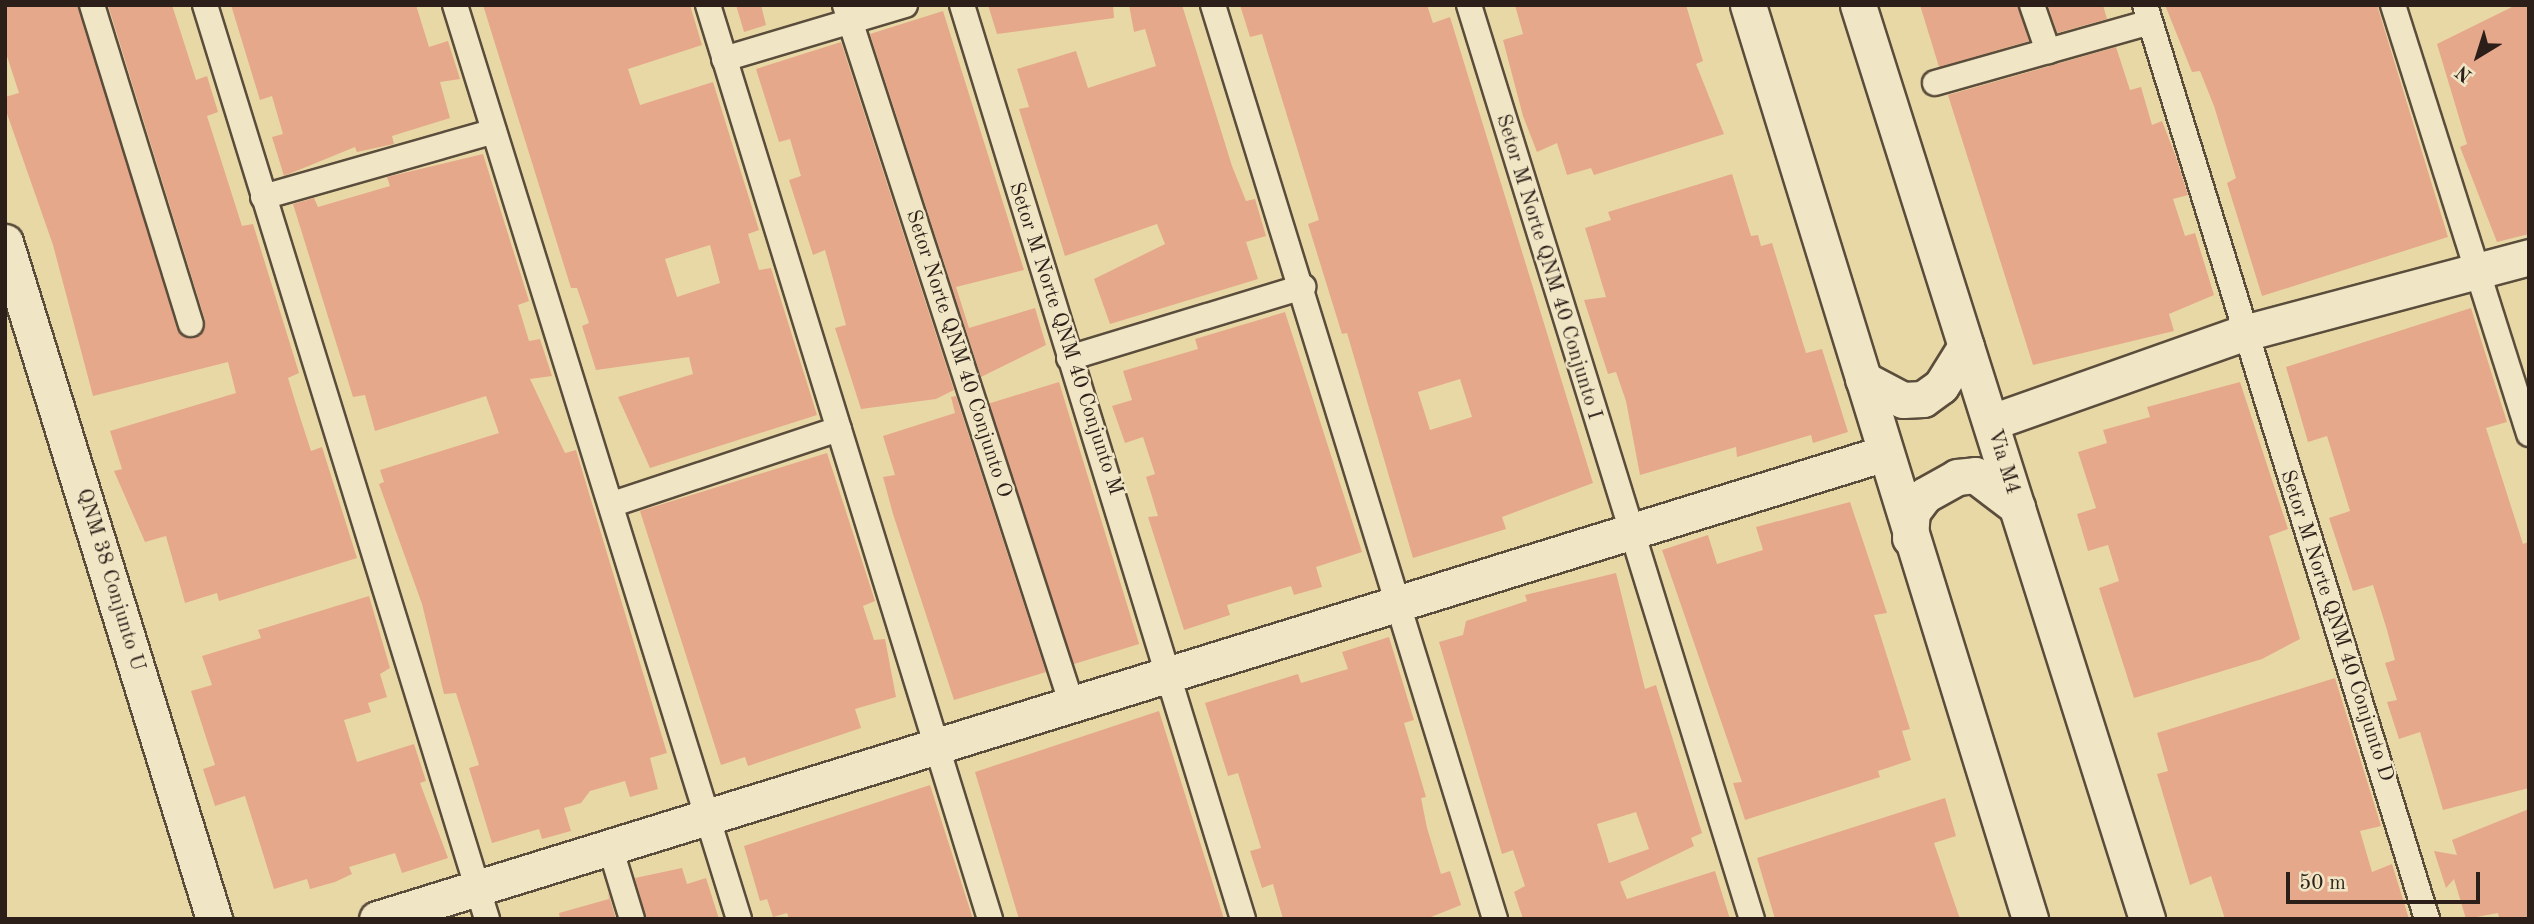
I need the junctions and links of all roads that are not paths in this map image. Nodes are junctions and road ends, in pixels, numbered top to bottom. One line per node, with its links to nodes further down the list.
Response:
1 (92, 5): 24 (street)
2 (205, 5): 19 (street)
3 (455, 5): 18 (street)
4 (708, 5): 16 (street)
5 (905, 5): 13 (street)
6 (962, 5): 27 (street, Setor M Norte QNM 40 Conjunto M)
7 (1213, 5): 23 (street)
8 (1469, 5): 35 (street, Setor M Norte QNM 40 Conjunto I)
9 (1748, 5): 28 (street)
10 (1858, 5): 26 (street, Via M4)
11 (2032, 5): 15 (street)
12 (2393, 5): 22 (street)
13 (847, 14): 16 (street); 39 (street, Setor Norte QNM 40 Conjunto O)
14 (2147, 14): 15 (street); 25 (street, Setor M Norte QNM 40 Conjunto D)
15 (2048, 51): 17 (street)
16 (724, 59): 30 (street)
17 (1935, 83)
18 (494, 131): 19 (street); 33 (street)
19 (263, 197): 43 (street)
20 (5, 242): 45 (street, QNM 38 Conjunto U)
21 (2529, 257): 22 (street)
22 (2476, 266): 25 (street); 31 (street)
23 (1303, 287): 27 (street); 37 (street)
24 (191, 324)
25 (2244, 333): 29 (street); 54 (street, Setor M Norte QNM 40 Conjunto D)
26 (1966, 346): 28 (street); 29 (street, Via M4)
27 (1069, 358): 38 (street, Setor M Norte QNM 40 Conjunto M)
28 (1863, 379): 32 (street)
29 (1992, 422): 34 (street, Via M4)
30 (839, 429): 33 (street); 40 (street)
31 (2529, 434)
32 (1885, 453): 35 (street); 36 (street)
33 (613, 504): 41 (street)
34 (2017, 507): 36 (street); 53 (street, Via M4)
35 (1628, 530): 37 (street); 51 (street, Setor M Norte QNM 40 Conjunto I)
36 (1910, 538): 52 (street)
37 (1398, 603): 38 (street); 44 (street)
38 (1172, 671): 39 (street); 50 (street, Setor M Norte QNM 40 Conjunto M)
39 (1071, 702): 40 (street)
40 (937, 744): 41 (street); 49 (street)
41 (707, 817): 42 (street); 48 (street)
42 (610, 847): 43 (street); 47 (street)
43 (483, 903): 46 (street)
44 (1492, 918)
45 (214, 919)
46 (377, 919)
47 (632, 919)
48 (739, 919)
49 (990, 919)
50 (1243, 919)
51 (1752, 919)
52 (2030, 919)
53 (2147, 919)
54 (2427, 919)

